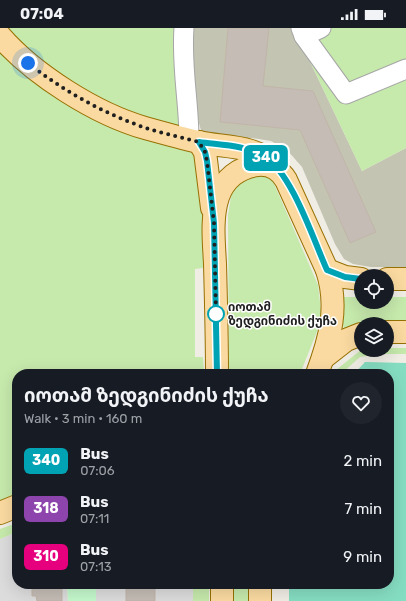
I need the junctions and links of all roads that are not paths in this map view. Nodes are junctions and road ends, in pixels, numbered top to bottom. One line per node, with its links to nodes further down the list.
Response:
1 (184, 28): 6 (street)
2 (321, 28): 3 (street)
3 (302, 32): 5 (street)
4 (0, 36): 6 (main road)
5 (406, 69)
6 (194, 141): 7 (main road); 8 (main road)
7 (281, 172): 8 (main road); 9 (main road)
8 (214, 223): 17 (main road)
9 (327, 270): 10 (main road); 16 (main road)
10 (354, 278)
11 (406, 279): 12 (main road)
12 (394, 280)
13 (394, 332): 14 (main road)
14 (406, 332)
15 (354, 337): 16 (main road)
16 (320, 366)
17 (217, 369)
18 (12, 508): 19 (main road)
19 (0, 513)
20 (222, 589): 22 (main road)
21 (260, 589): 23 (main road)
22 (222, 601)
23 (260, 601)

